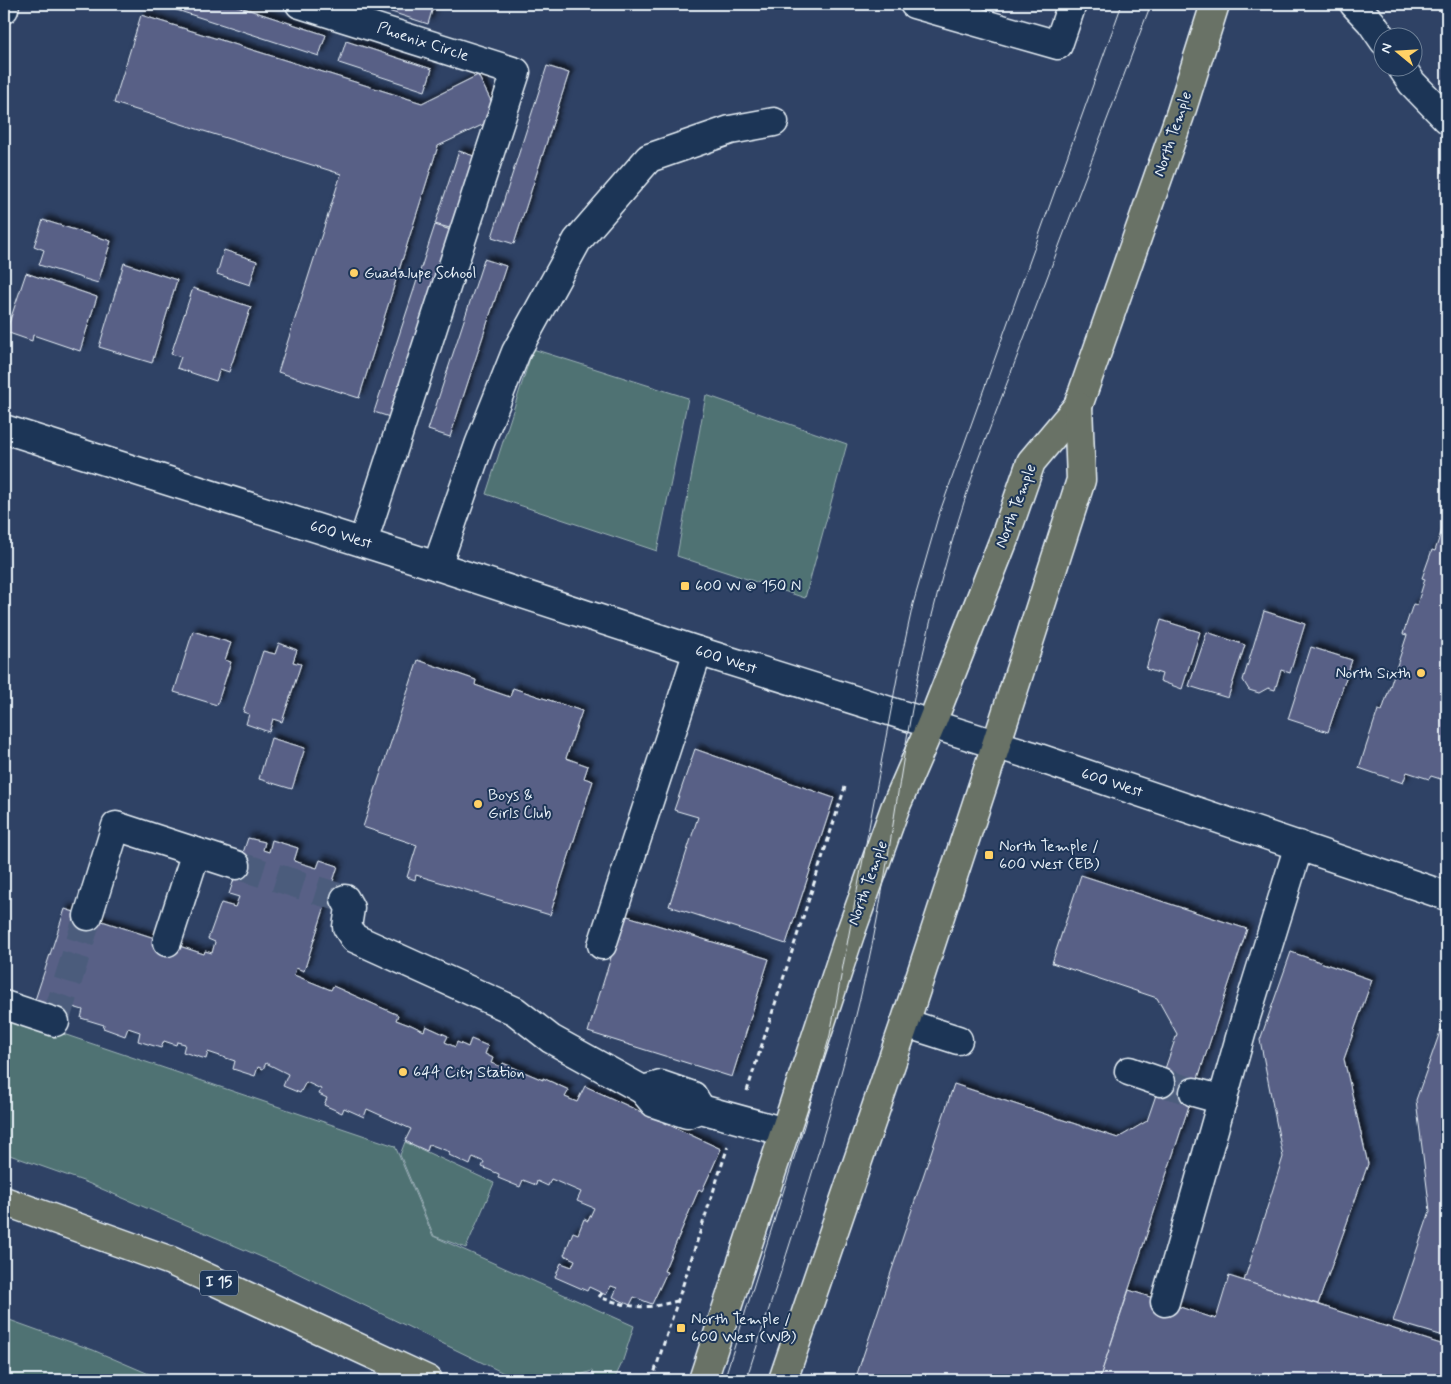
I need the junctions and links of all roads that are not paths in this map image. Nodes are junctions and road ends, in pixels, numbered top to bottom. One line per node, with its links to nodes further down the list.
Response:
1 (6, 4): 7 (street)
2 (300, 4): 14 (street, Phoenix Circle)
3 (914, 4): 4 (street)
4 (1072, 4)
5 (1215, 4): 12 (main road, North Temple)
6 (1354, 4): 8 (street)
7 (4, 9)
8 (1375, 28)
9 (1409, 78): 10 (street)
10 (1447, 119)
11 (774, 122): 15 (street)
12 (1078, 406): 17 (main road, North Temple); 18 (main road, North Temple)
13 (4, 429): 14 (street, 600 West)
14 (363, 542): 15 (street, 600 West)
15 (437, 566): 16 (street, 600 West)
16 (698, 651): 17 (street, 600 West); 26 (street)
17 (931, 725): 18 (street, 600 West); 35 (main road, North Temple)
18 (996, 745): 19 (street, 600 West); 29 (main road, North Temple)
19 (1299, 845): 22 (street, 600 West); 34 (street)
20 (196, 852): 21 (street); 24 (street); 25 (street)
21 (236, 864)
22 (1447, 896)
23 (345, 900): 35 (street)
24 (88, 916)
25 (167, 942)
26 (602, 945)
27 (4, 1005): 28 (street)
28 (54, 1022)
29 (905, 1023): 30 (street); 40 (main road, North Temple)
30 (958, 1040)
31 (1129, 1071): 32 (street)
32 (1161, 1082)
33 (1194, 1092): 34 (street)
34 (1223, 1100): 37 (street)
35 (785, 1132): 39 (main road, North Temple)
36 (4, 1201): 38 (main road, I 15)
37 (1165, 1302)
38 (428, 1380)
39 (704, 1380)
40 (783, 1380)

